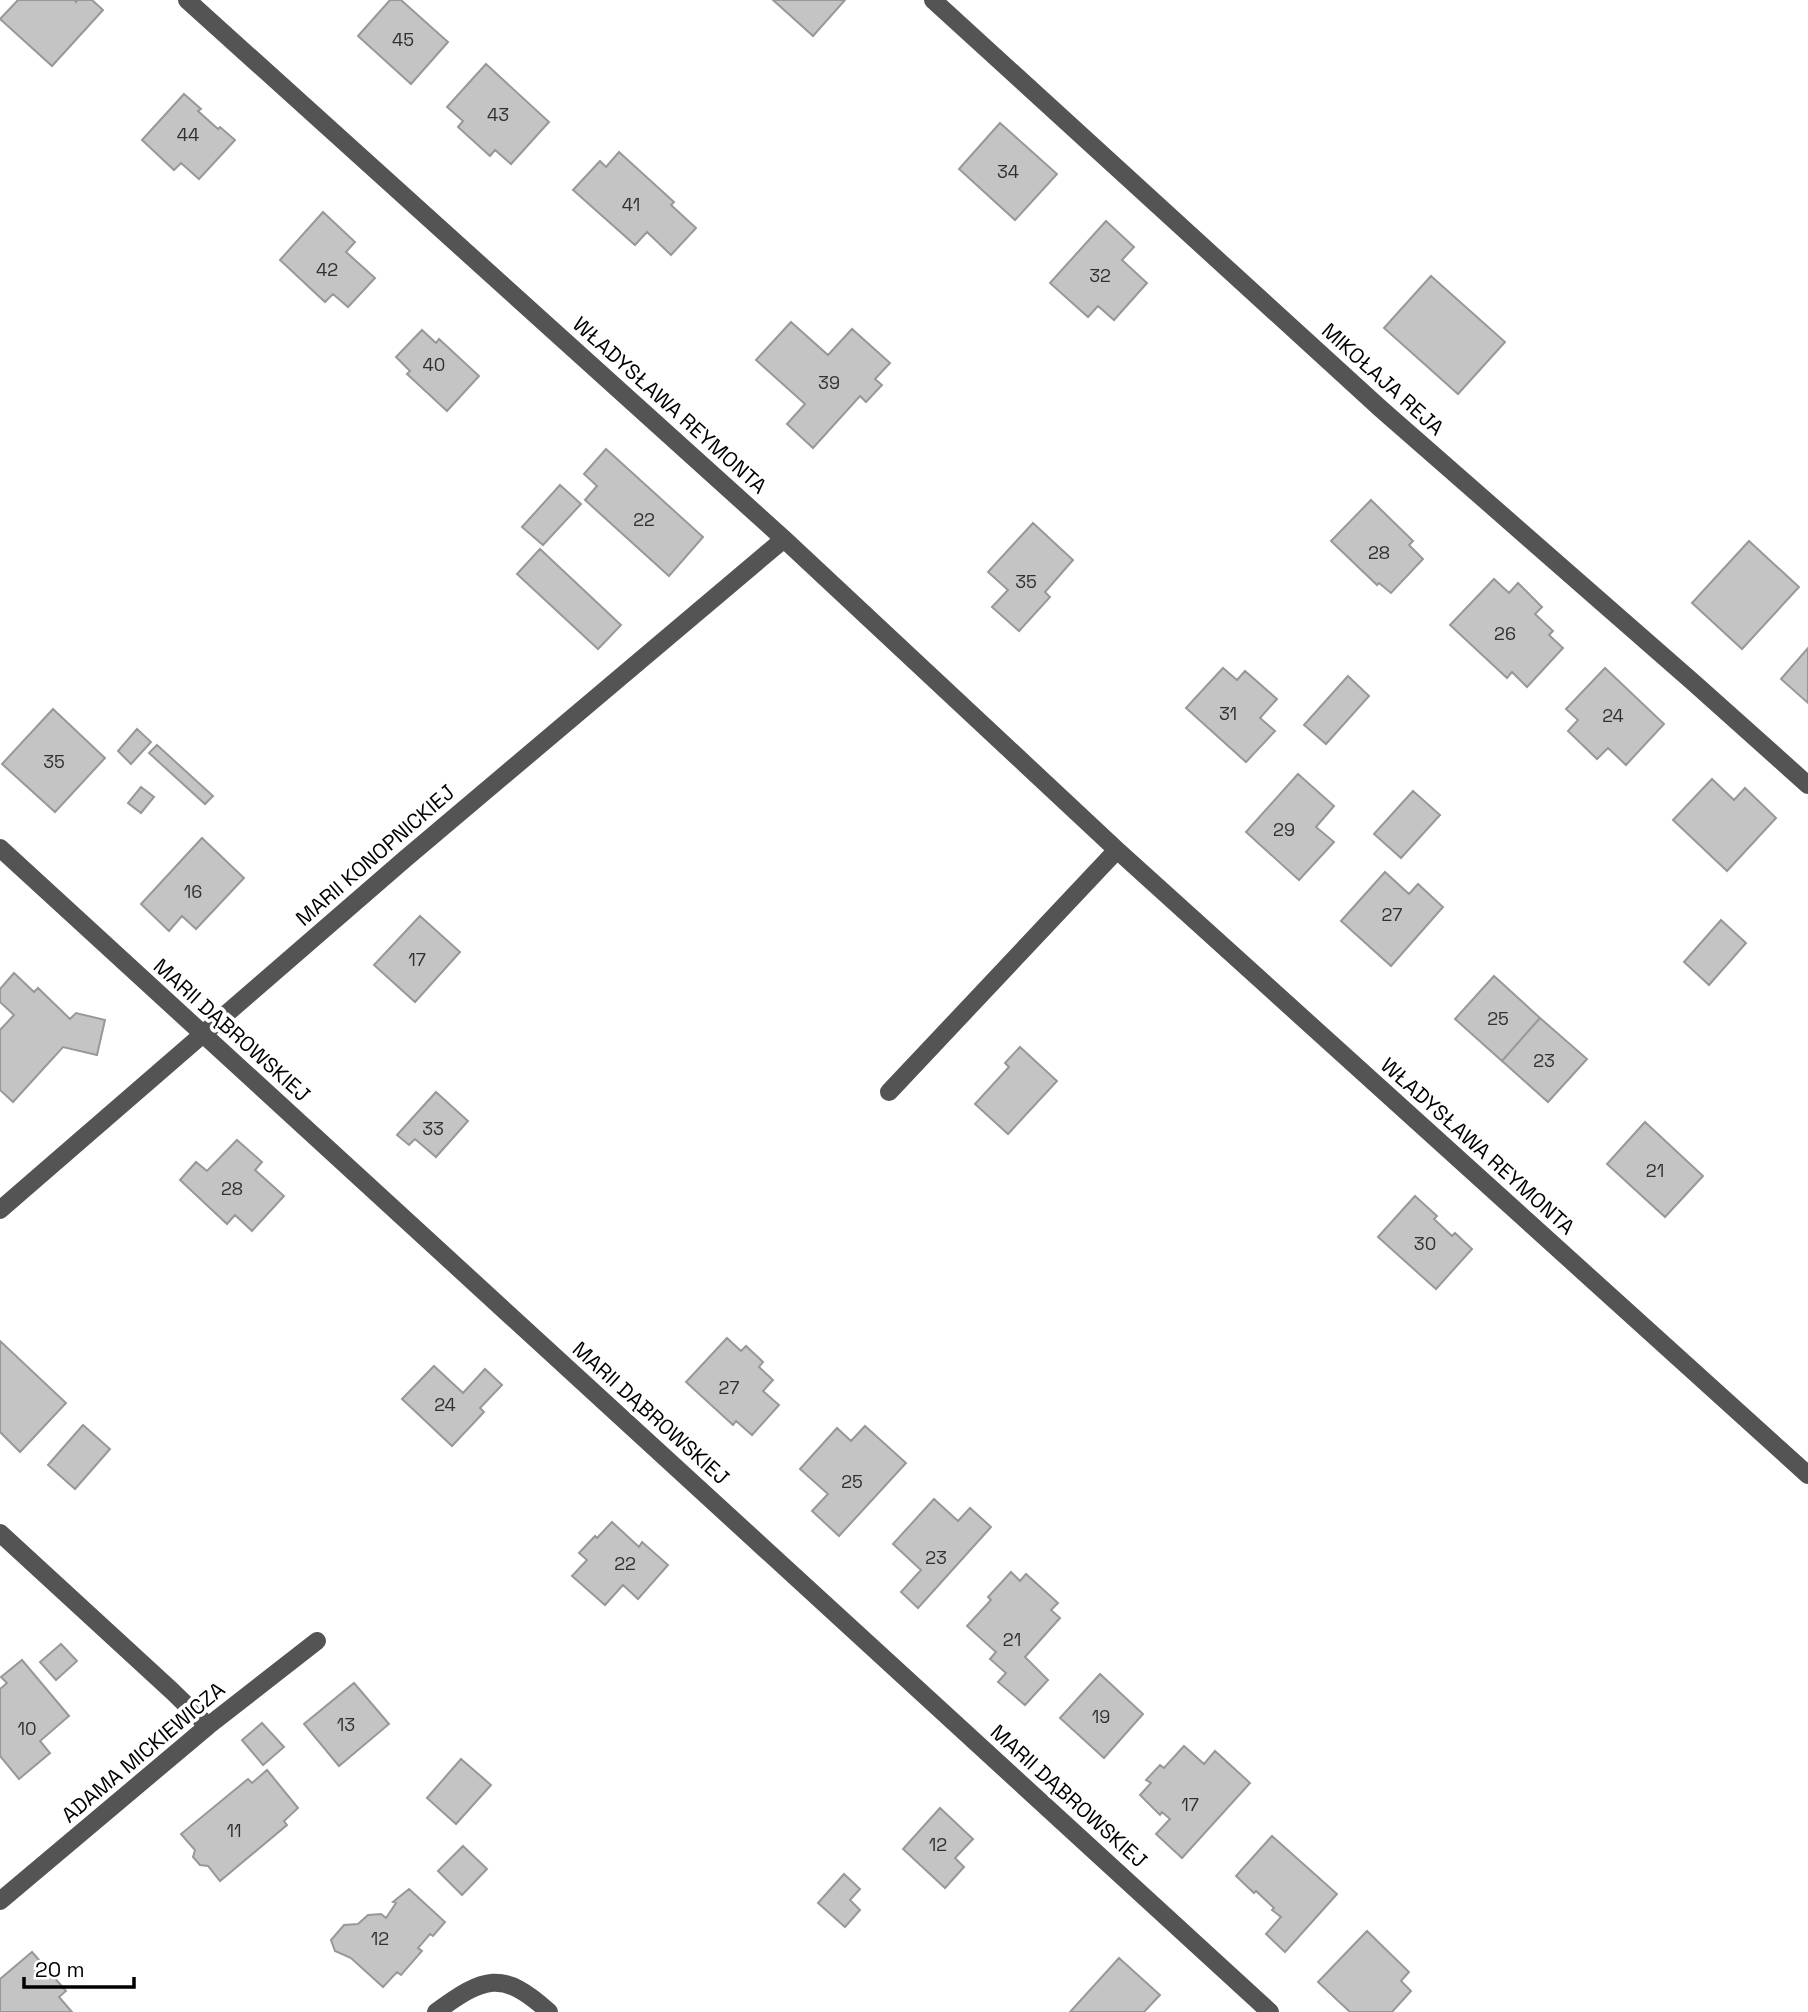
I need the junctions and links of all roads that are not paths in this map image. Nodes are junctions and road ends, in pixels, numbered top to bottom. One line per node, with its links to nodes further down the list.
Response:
1 (187, 0): 3 (street, WŁADYSŁAWA REYMONTA)
2 (933, 0): 4 (street, MIKOŁAJA REJA)
3 (784, 539): 6 (street, WŁADYSŁAWA REYMONTA); 7 (street, MARII KONOPNICKIEJ)
4 (1808, 785)
5 (0, 848): 7 (street, MARII DĄBROWSKIEJ)
6 (1118, 850): 8 (street); 10 (street, WŁADYSŁAWA REYMONTA)
7 (202, 1034): 9 (street, MARII KONOPNICKIEJ); 17 (street, MARII DĄBROWSKIEJ)
8 (889, 1092)
9 (0, 1210)
10 (1808, 1475)
11 (0, 1534): 13 (street)
12 (317, 1641): 13 (street, ADAMA MICKIEWICZA)
13 (208, 1726): 14 (street, ADAMA MICKIEWICZA)
14 (0, 1901)
15 (436, 2012): 16 (street)
16 (549, 2012)
17 (1270, 2012)

